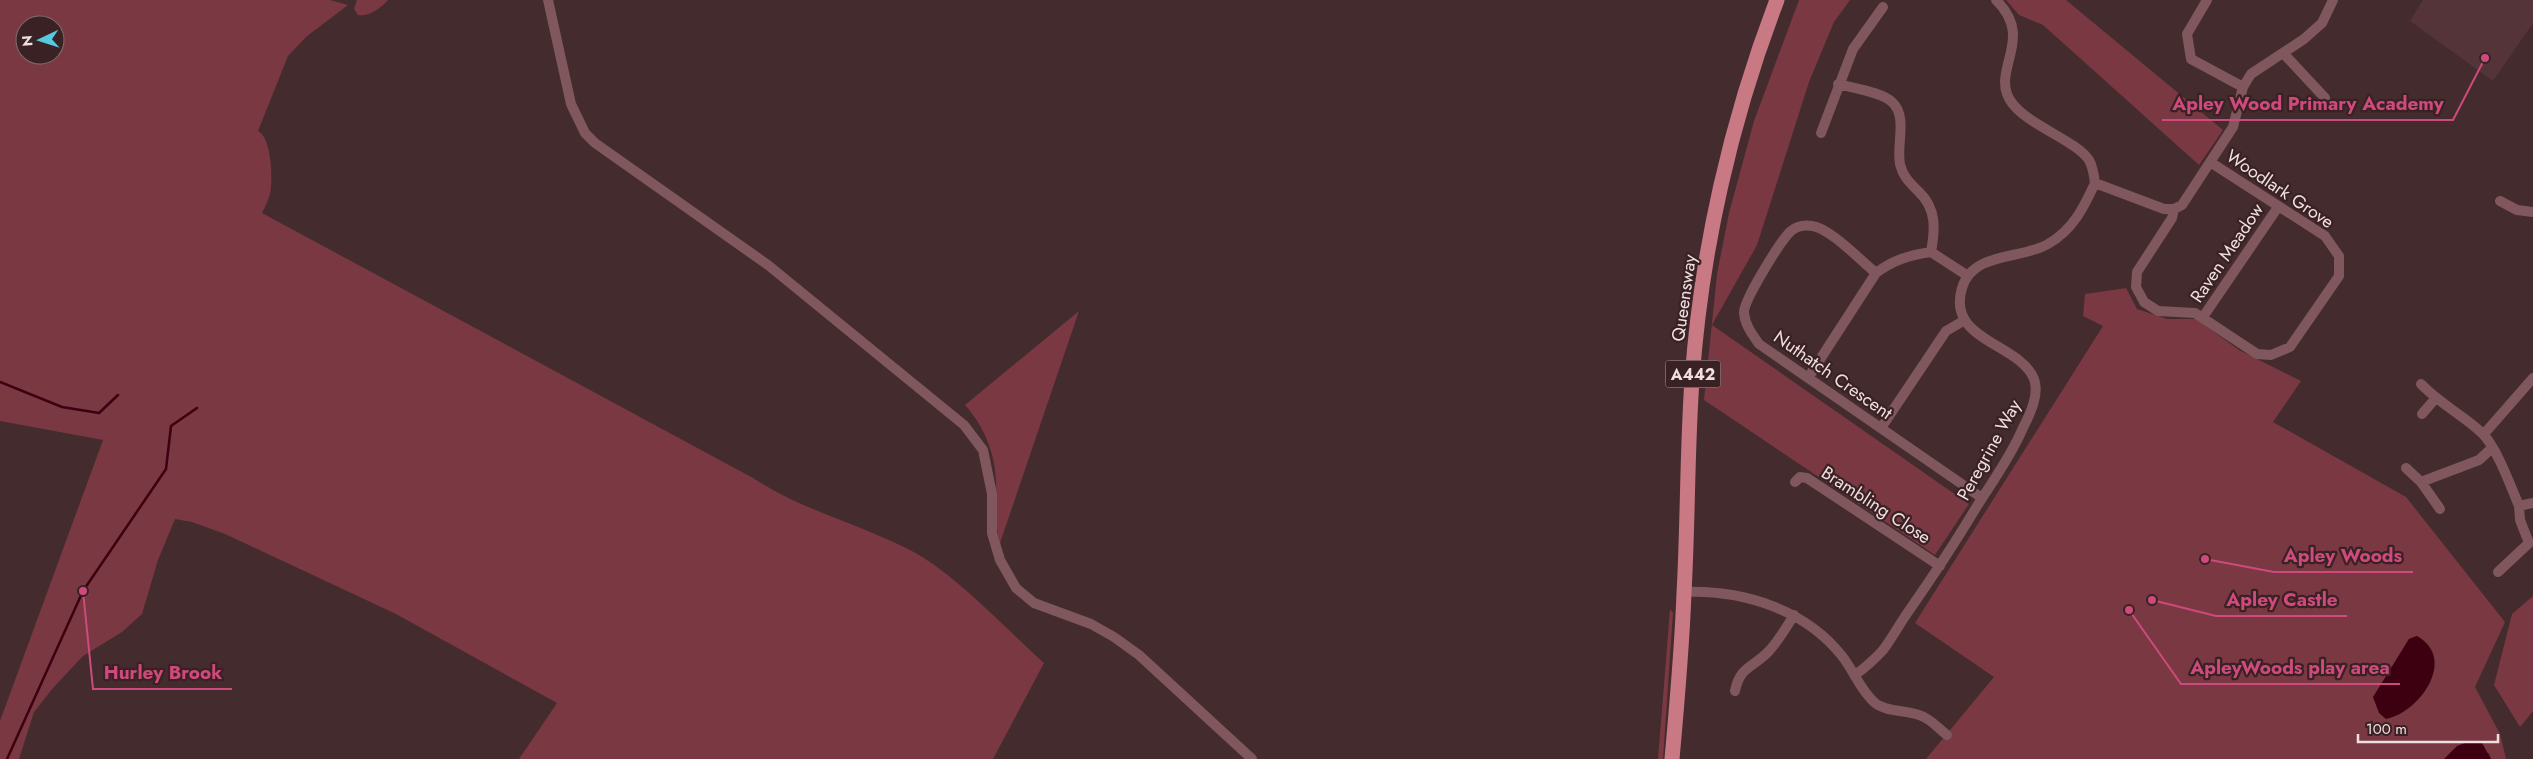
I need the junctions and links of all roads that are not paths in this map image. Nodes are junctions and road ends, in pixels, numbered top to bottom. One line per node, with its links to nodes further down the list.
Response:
1 (548, 0): 45 (street)
2 (1778, 0): 40 (main road, Queensway / A442)
3 (1996, 0): 13 (street)
4 (2333, 0): 7 (street)
5 (2203, 1): 9 (street)
6 (1883, 7): 8 (street)
7 (2284, 54): 9 (street); 10 (street)
8 (1838, 84): 11 (street); 18 (street)
9 (2243, 87): 12 (street, Woodlark Grove)
10 (2325, 98)
11 (1821, 133)
12 (2210, 162): 15 (street, Woodlark Grove); 16 (street, Woodlark Grove)
13 (2095, 182): 16 (street); 20 (street)
14 (2500, 201): 17 (street)
15 (2278, 207): 21 (street, Raven Meadow); 21 (street, Woodlark Grove)
16 (2174, 209): 21 (street, Woodlark Grove)
17 (2533, 212)
18 (1931, 252): 19 (street); 20 (street)
19 (1876, 273): 23 (street); 23 (street, Nuthatch Crescent)
20 (1968, 276): 22 (street)
21 (2203, 317)
22 (1965, 320): 28 (street); 34 (street, Peregrine Way)
23 (1808, 378): 28 (street, Nuthatch Crescent)
24 (2533, 378): 29 (street)
25 (2421, 384): 26 (street)
26 (2435, 398): 27 (street); 29 (street)
27 (2422, 414)
28 (1881, 428): 34 (street, Nuthatch Crescent)
29 (2484, 434): 30 (street)
30 (2492, 448): 33 (street); 36 (street)
31 (2406, 468): 33 (street)
32 (1795, 482): 38 (street, Brambling Close)
33 (2421, 482): 37 (street)
34 (1982, 498): 38 (street, Peregrine Way)
35 (2533, 503): 36 (street)
36 (2519, 506): 39 (street)
37 (2440, 508)
38 (1940, 566): 42 (street, Peregrine Way)
39 (2498, 572)
40 (1684, 592): 41 (street); 46 (main road, Queensway / A442)
41 (1794, 615): 42 (street); 43 (street)
42 (1855, 675): 44 (street)
43 (1735, 691)
44 (1947, 735)
45 (1252, 759)
46 (1672, 759)

